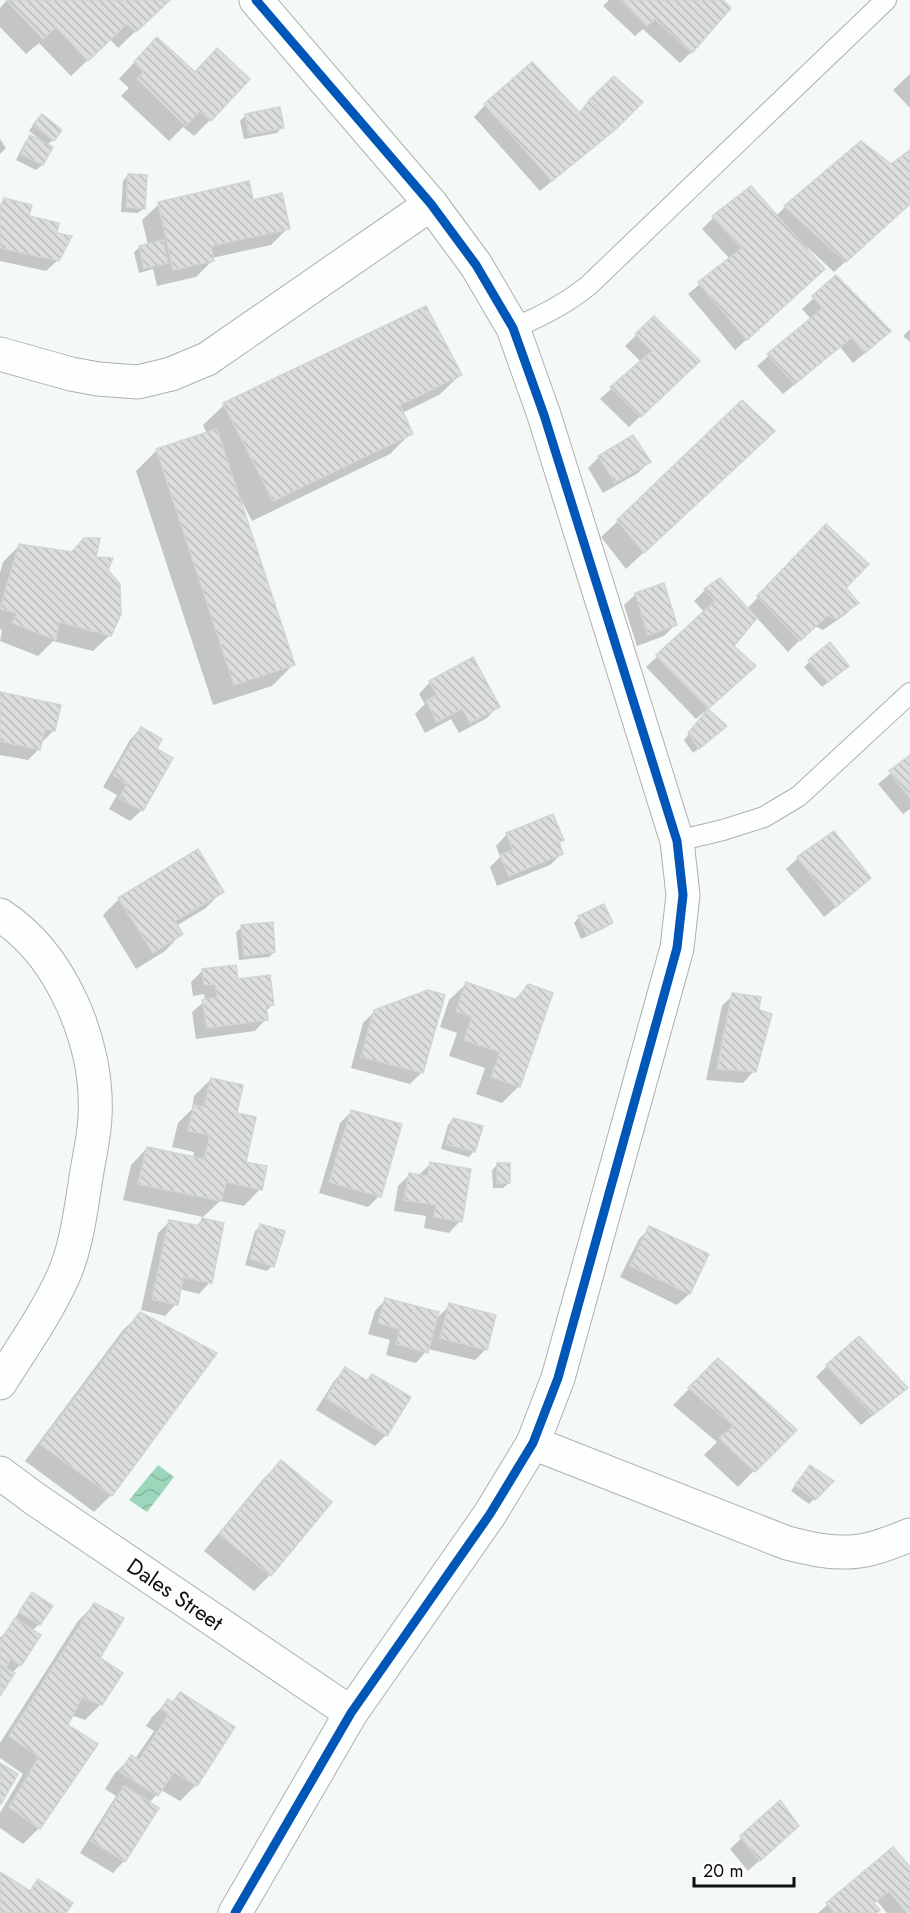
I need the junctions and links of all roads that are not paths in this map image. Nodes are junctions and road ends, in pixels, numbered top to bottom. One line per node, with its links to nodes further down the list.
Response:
1 (256, 0): 3 (street)
2 (886, 0): 4 (lane)
3 (431, 204): 4 (street); 5 (street)
4 (513, 328): 7 (street)
5 (0, 354)
6 (910, 693): 7 (lane)
7 (677, 841): 10 (street)
8 (0, 915): 9 (street)
9 (0, 1383)
10 (533, 1443): 12 (street); 13 (street)
11 (0, 1473): 13 (street, Dales Street)
12 (910, 1535)
13 (351, 1713): 14 (street)
14 (235, 1913)

